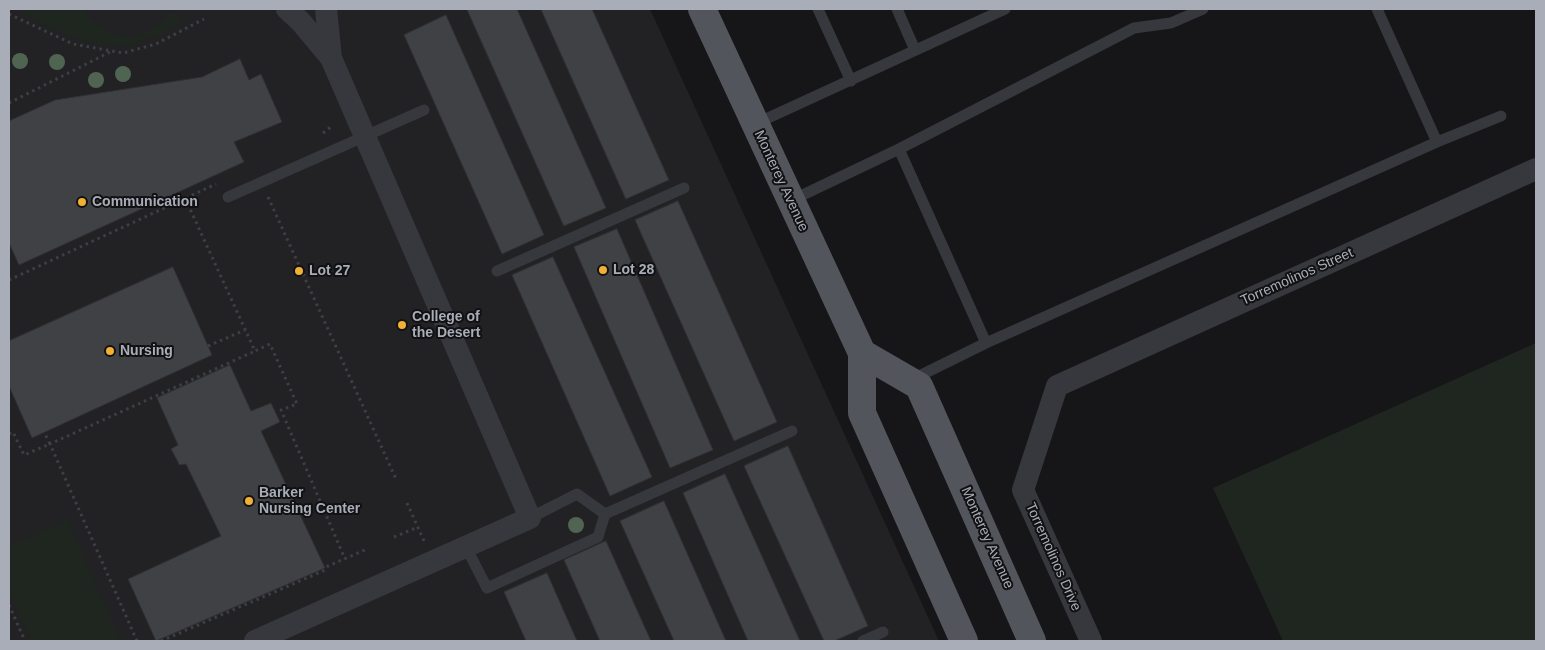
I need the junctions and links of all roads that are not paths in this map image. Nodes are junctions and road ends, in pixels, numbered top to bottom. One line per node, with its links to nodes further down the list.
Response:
1 (287, 9): 10 (street)
2 (326, 9): 10 (street)
3 (702, 9): 14 (main road, Monterey Avenue)
4 (818, 9): 11 (lane)
5 (897, 9): 9 (lane)
6 (1005, 9): 9 (lane)
7 (1203, 9): 17 (lane)
8 (1377, 9): 16 (lane)
9 (915, 50): 11 (lane)
10 (331, 58): 15 (street)
11 (851, 81): 14 (lane)
12 (424, 110): 15 (lane)
13 (1501, 116): 16 (lane)
14 (755, 124): 21 (main road, Monterey Avenue)
15 (364, 137): 20 (lane); 29 (street)
16 (1437, 142): 23 (lane)
17 (900, 149): 21 (lane); 23 (lane)
18 (1536, 169): 26 (street, Torremolinos Street)
19 (684, 188): 22 (lane)
20 (228, 197)
21 (790, 201): 24 (main road, Monterey Avenue)
22 (497, 271)
23 (986, 343): 25 (lane)
24 (862, 353): 25 (main road, Monterey Avenue); 34 (main road, Monterey Avenue)
25 (909, 380): 35 (main road, Monterey Avenue)
26 (1058, 386): 36 (street, Torremolinos Drive)
27 (792, 431): 28 (lane)
28 (606, 514): 29 (lane); 30 (lane)
29 (530, 518): 30 (street)
30 (466, 547): 32 (street)
31 (883, 632): 33 (lane)
32 (255, 641)
33 (863, 641)
34 (964, 641)
35 (1032, 641)
36 (1091, 641)

